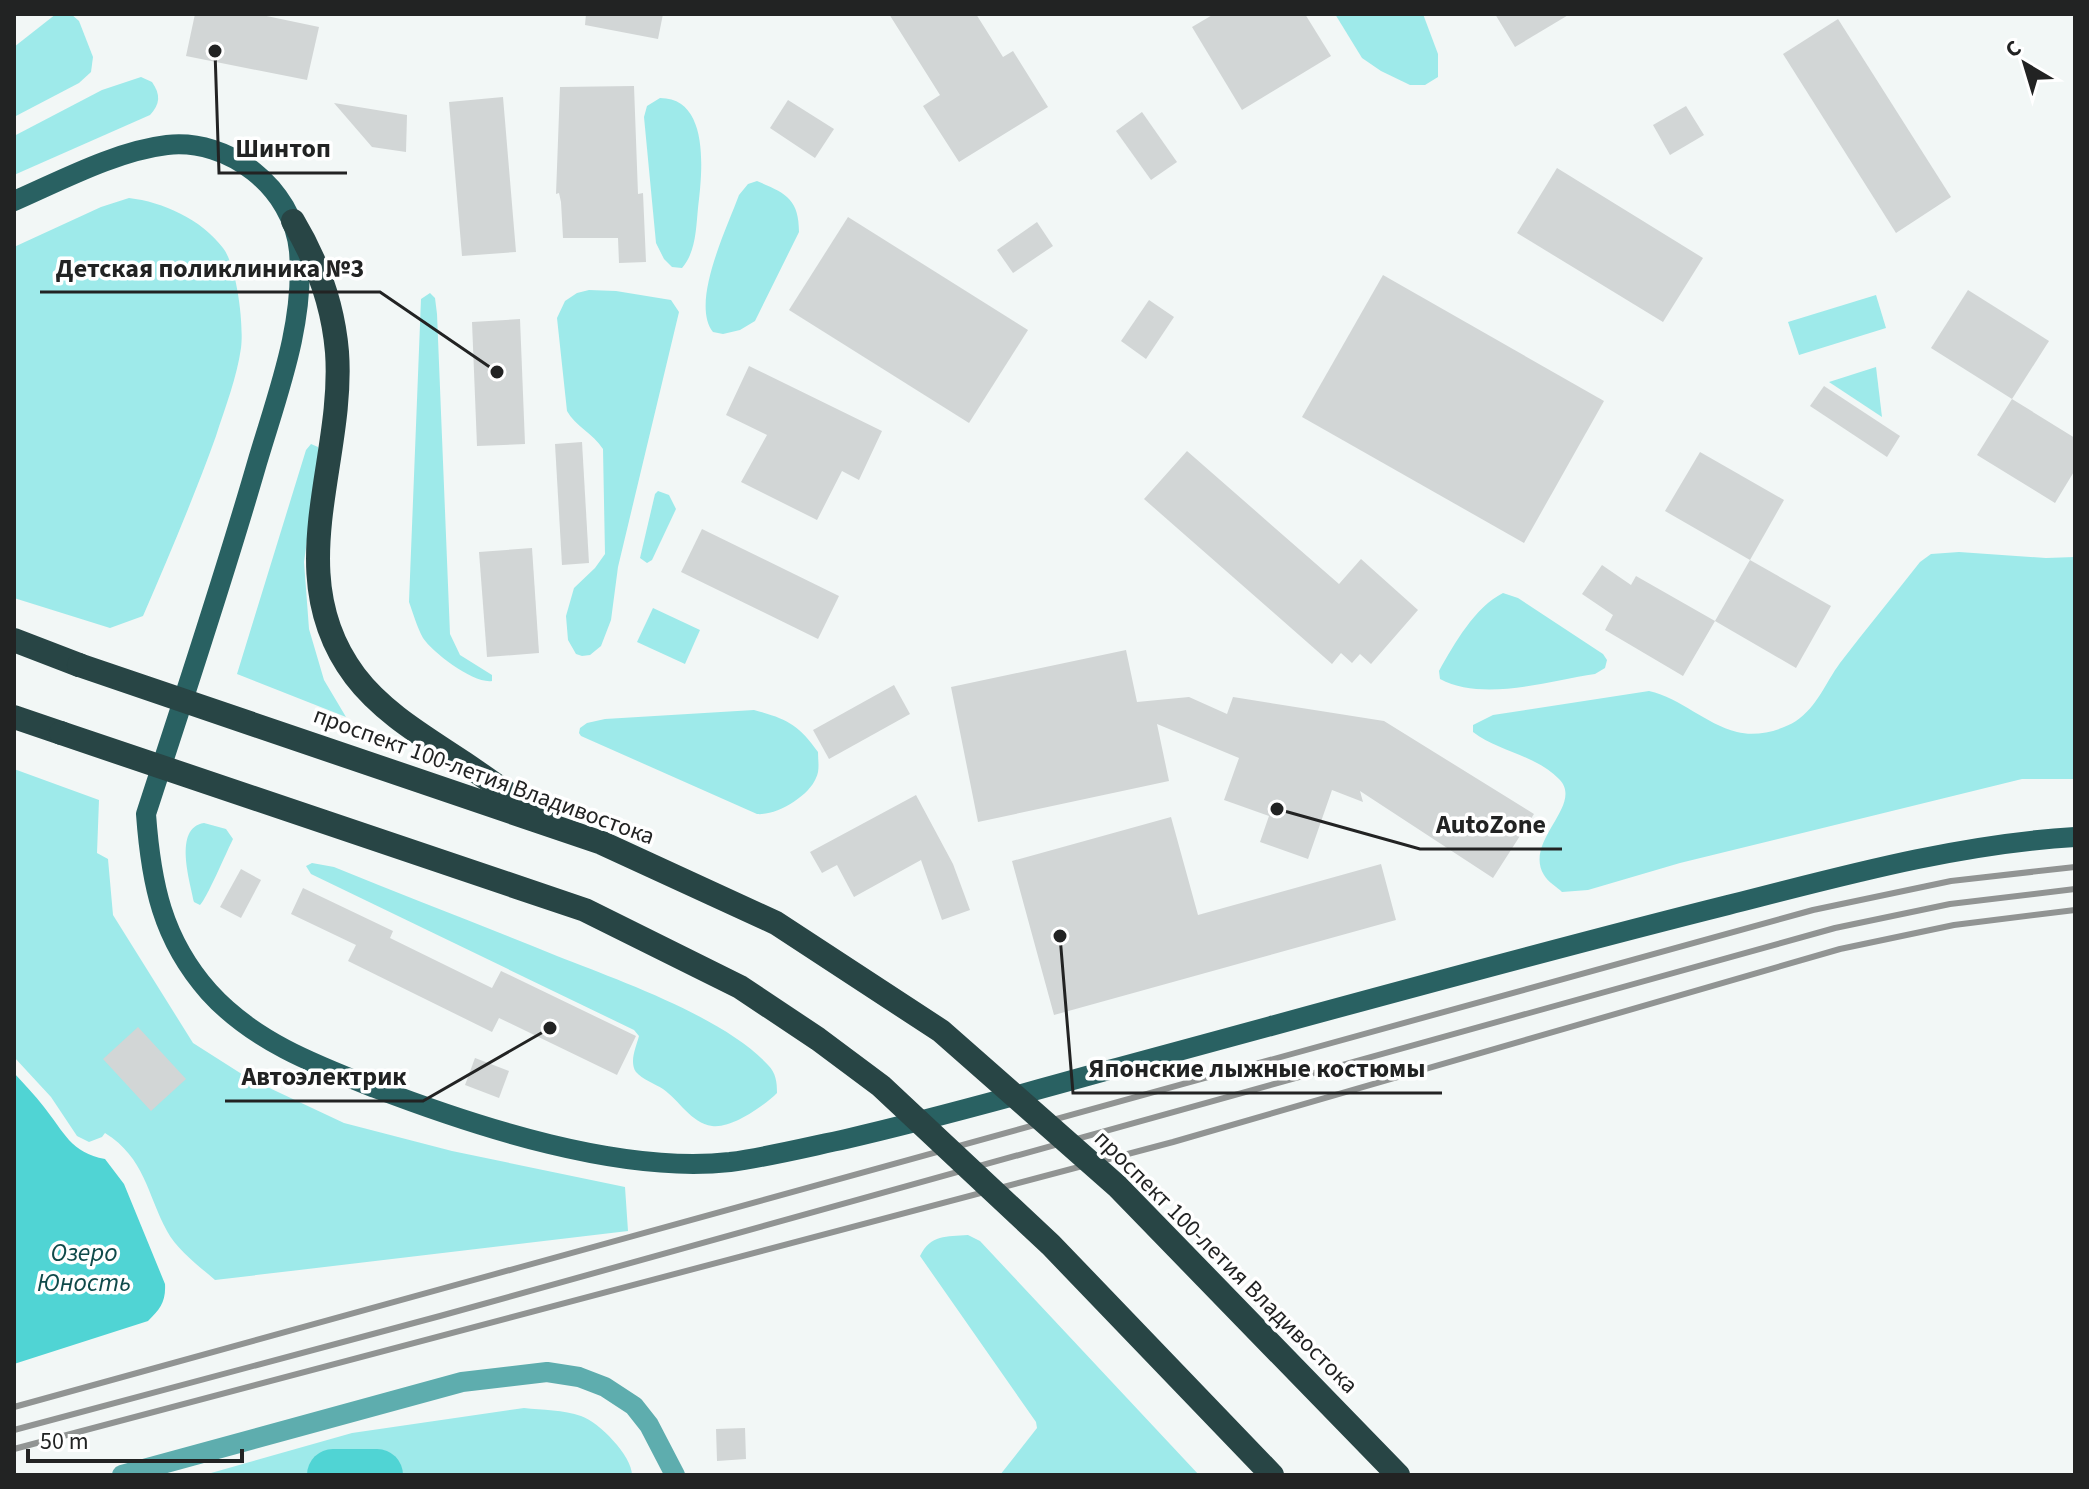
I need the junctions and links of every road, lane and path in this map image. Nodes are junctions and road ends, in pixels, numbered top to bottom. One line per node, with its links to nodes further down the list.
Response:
1 (14, 201): 2 (main road)
2 (293, 221): 5 (highway, bridge); 6 (main road)
3 (14, 640): 5 (highway, проспект 100-летия Владивостока, bridge)
4 (14, 717): 9 (highway, bridge)
5 (553, 826): 10 (highway, проспект 100-летия Владивостока, bridge)
6 (2075, 837)
7 (673, 1470): 8 (street)
8 (122, 1475)
9 (1272, 1475)
10 (1398, 1475)

